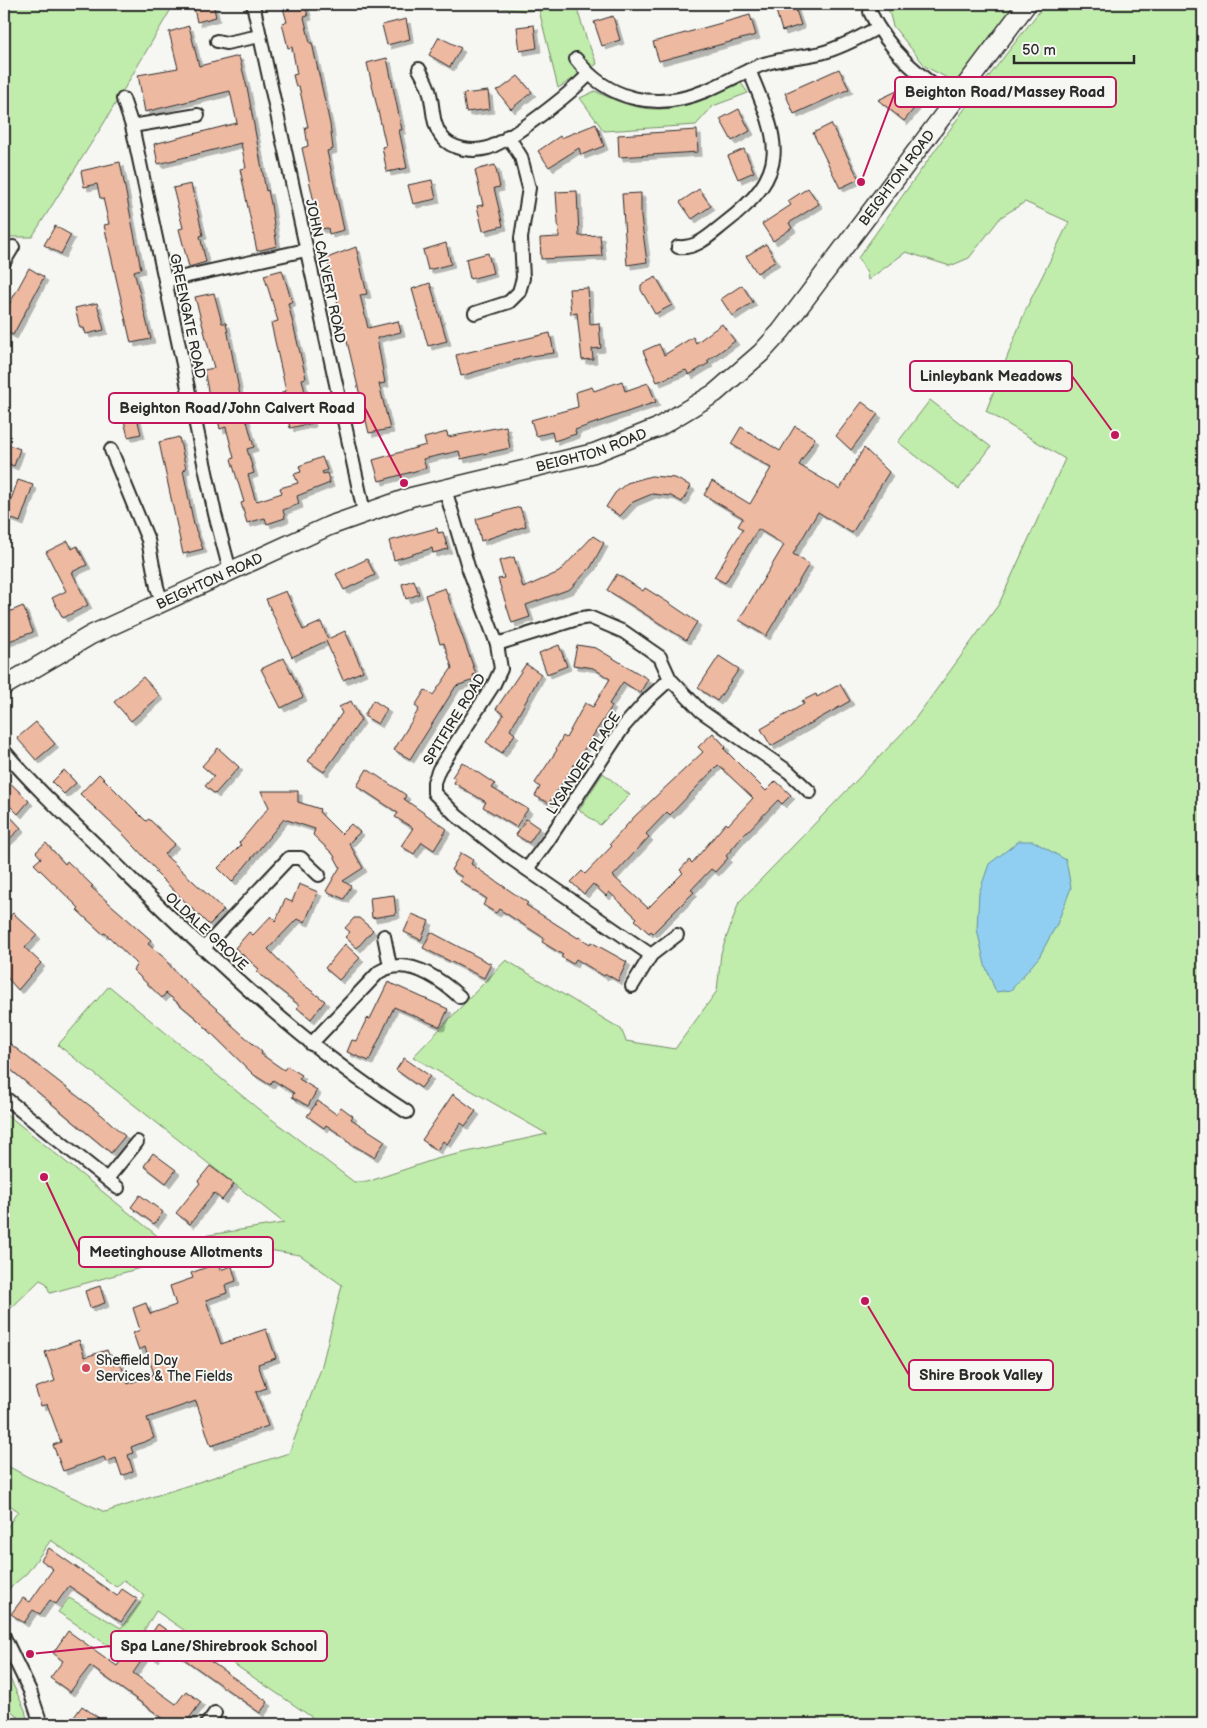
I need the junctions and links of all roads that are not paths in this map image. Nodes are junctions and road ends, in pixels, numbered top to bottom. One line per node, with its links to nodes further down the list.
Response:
1 (253, 4): 5 (street, JOHN CALVERT ROAD)
2 (1027, 4): 12 (street, BEIGHTON ROAD)
3 (870, 12): 4 (street)
4 (877, 28): 9 (street); 12 (street)
5 (260, 36): 6 (street); 18 (street, JOHN CALVERT ROAD)
6 (217, 41)
7 (576, 59): 10 (street)
8 (419, 70): 15 (street)
9 (749, 70): 10 (street); 17 (street)
10 (589, 74): 15 (street)
11 (123, 99): 14 (street, GREENGATE ROAD)
12 (954, 102): 23 (street, BEIGHTON ROAD)
13 (198, 115): 14 (street)
14 (132, 126): 20 (street, GREENGATE ROAD)
15 (508, 136): 21 (street)
16 (13, 247): 19 (street)
17 (678, 247)
18 (306, 250): 20 (street); 24 (street, JOHN CALVERT ROAD)
19 (4, 262)
20 (165, 281): 25 (street, GREENGATE ROAD)
21 (475, 313)
22 (111, 450): 26 (street)
23 (445, 489): 24 (street, BEIGHTON ROAD); 27 (street, SPITFIRE ROAD)
24 (364, 512): 25 (street, BEIGHTON ROAD)
25 (230, 571): 26 (street, BEIGHTON ROAD)
26 (162, 602): 29 (street, BEIGHTON ROAD)
27 (497, 644): 28 (street); 32 (street, SPITFIRE ROAD)
28 (670, 679): 31 (street); 32 (street, LYSANDER PLACE)
29 (4, 686)
30 (4, 751): 36 (street, OLDALE GROVE)
31 (810, 792)
32 (526, 869): 37 (street)
33 (319, 875): 36 (street)
34 (678, 935): 37 (street)
35 (384, 936): 38 (street)
36 (203, 949): 41 (street, OLDALE GROVE)
37 (651, 955): 39 (street)
38 (390, 966): 40 (street); 41 (street)
39 (632, 986)
40 (460, 997)
41 (311, 1044): 43 (street, OLDALE GROVE)
42 (4, 1097): 45 (street)
43 (407, 1112)
44 (137, 1142): 45 (street)
45 (107, 1178): 46 (street)
46 (118, 1188)
47 (4, 1637): 49 (street)
48 (215, 1713): 50 (street)
49 (41, 1724)
50 (207, 1724)

